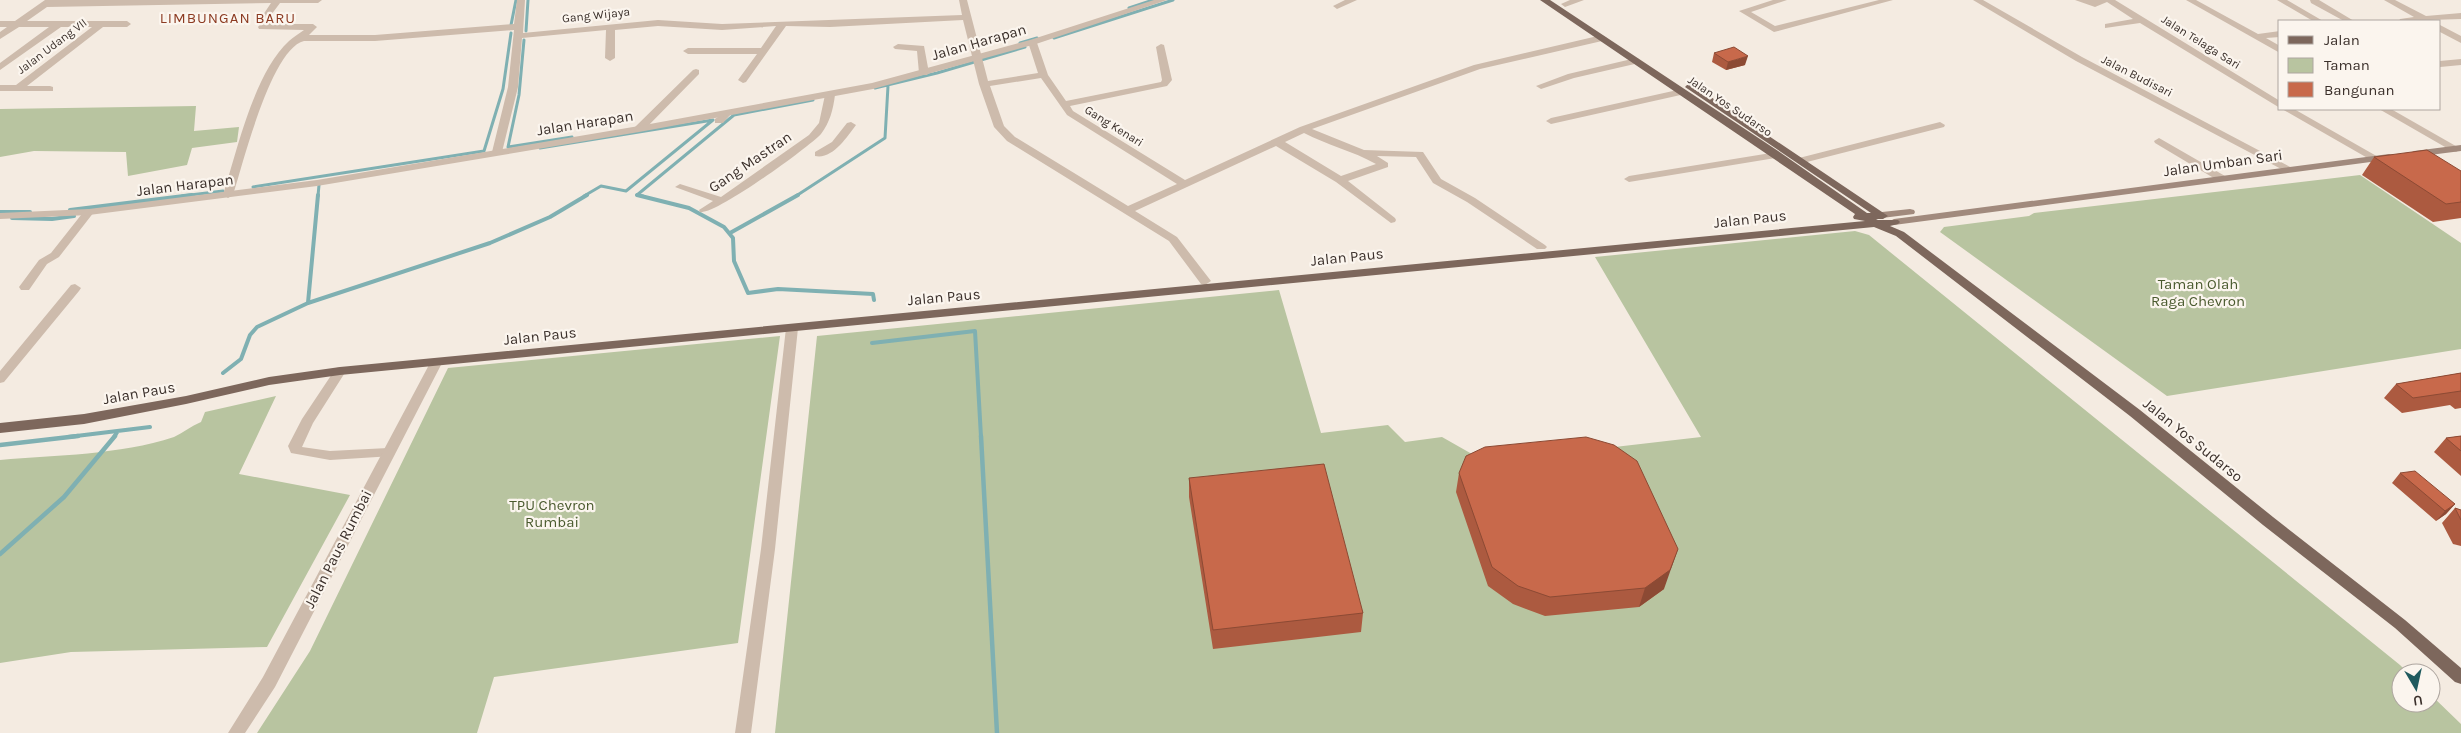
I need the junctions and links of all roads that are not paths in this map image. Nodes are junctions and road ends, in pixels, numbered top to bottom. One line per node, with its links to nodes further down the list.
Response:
1 (260, 0): 2 (street); 19 (street)
2 (278, 0): 3 (street); 42 (street)
3 (318, 0)
4 (521, 0): 37 (street)
5 (964, 0): 23 (street)
6 (1162, 0): 44 (street, Jalan Harapan)
7 (1353, 0): 21 (street)
8 (1544, 0): 41 (main road, Jalan Yos Sudarso)
9 (1580, 0): 20 (street)
10 (1783, 0): 11 (street)
11 (1889, 0)
12 (1977, 0): 88 (street, Jalan Budisari)
13 (2079, 0): 14 (street)
14 (2107, 0): 24 (street, Jalan Telaga Sari)
15 (2190, 0): 40 (street)
16 (2281, 0): 25 (street)
17 (2314, 0): 26 (street)
18 (2388, 0): 27 (street)
19 (48, 2): 28 (street)
20 (1562, 2): 56 (main road, Jalan Yos Sudarso)
21 (1337, 6)
22 (2461, 16): 27 (street)
23 (966, 17): 33 (street, Gang Wijaya); 51 (street)
24 (2141, 20): 35 (street); 69 (street, Jalan Telaga Sari)
25 (2317, 20)
26 (2348, 20)
27 (2427, 20)
28 (18, 23): 29 (street); 30 (street); 39 (street)
29 (60, 23): 31 (street); 55 (street)
30 (0, 24)
31 (102, 24): 32 (street); 64 (street, Jalan Udang VII)
32 (128, 24)
33 (784, 24): 34 (street, Gang Wijaya); 48 (street)
34 (611, 26): 37 (street, Gang Wijaya); 50 (street)
35 (2108, 26)
36 (2441, 29): 43 (street)
37 (519, 32): 42 (street, Gang Wijaya); 82 (street)
38 (2278, 34): 40 (street)
39 (0, 36)
40 (2256, 37): 47 (street)
41 (1602, 38): 52 (main road, Jalan Yos Sudarso); 76 (street)
42 (298, 39): 94 (street)
43 (2461, 40)
44 (1035, 44): 51 (street, Jalan Harapan); 59 (street, Gang Kenari)
45 (898, 47): 58 (street)
46 (1161, 48): 68 (street)
47 (2278, 49)
48 (764, 50): 49 (street); 60 (street)
49 (688, 51)
50 (610, 58)
51 (980, 61): 58 (street, Jalan Harapan); 61 (street)
52 (1636, 61): 56 (main road, Jalan Yos Sudarso); 62 (street)
53 (2461, 62): 54 (street)
54 (2441, 64)
55 (0, 67)
56 (1654, 68): 66 (main road, Jalan Yos Sudarso); 87 (main road, Jalan Yos Sudarso)
57 (696, 72): 75 (street)
58 (924, 73): 67 (street, Jalan Harapan)
59 (1043, 75): 61 (street); 68 (street, Gang Kenari)
60 (743, 80)
61 (984, 84): 98 (street)
62 (1541, 86)
63 (0, 88): 64 (street)
64 (17, 89): 65 (street)
65 (50, 89)
66 (1682, 92): 72 (street); 85 (main road, Jalan Yos Sudarso)
67 (830, 95): 75 (street, Jalan Harapan); 77 (street, Gang Mastran)
68 (1064, 104): 92 (street, Gang Kenari)
69 (2278, 104)
70 (2289, 110): 86 (street)
71 (2386, 110): 81 (street)
72 (1551, 121)
73 (852, 125): 80 (street)
74 (1940, 125): 87 (street)
75 (639, 129): 82 (street, Jalan Harapan)
76 (1304, 129): 78 (street); 84 (street)
77 (813, 137): 80 (street, Gang Mastran); 95 (street, Gang Mastran)
78 (1276, 141): 91 (street); 92 (street)
79 (2159, 141): 89 (street)
80 (836, 144): 83 (street)
81 (2459, 148): 86 (main road, Jalan Umban Sari)
82 (497, 152): 94 (street, Jalan Harapan)
83 (819, 154)
84 (1366, 154): 91 (street); 105 (street)
85 (1777, 155): 90 (street); 101 (main road, Jalan Yos Sudarso)
86 (2375, 158): 88 (main road, Jalan Umban Sari)
87 (1803, 160): 103 (main road, Jalan Yos Sudarso)
88 (2288, 169): 89 (main road, Jalan Umban Sari)
89 (2221, 178): 96 (main road, Jalan Umban Sari)
90 (1629, 179)
91 (1340, 180): 102 (street)
92 (1184, 184): 98 (street)
93 (680, 187): 95 (street)
94 (230, 192): 99 (street, Jalan Harapan)
95 (722, 201): 97 (street, Gang Mastran)
96 (1990, 208): 103 (main road, Jalan Umban Sari); 104 (main road, Jalan Umban Sari)
97 (704, 210)
98 (1127, 211): 106 (street)
99 (87, 214): 100 (street, Jalan Harapan); 107 (street)
100 (0, 216)
101 (1865, 216): 103 (main road, Jalan Yos Sudarso); 105 (main road, Jalan Paus)
102 (1391, 220)
103 (1879, 220): 104 (main road, Jalan Paus); 109 (main road, Jalan Paus)
104 (1897, 228): 116 (main road, Jalan Yos Sudarso)
105 (1541, 247): 106 (main road, Jalan Paus)
106 (1204, 281): 109 (main road, Jalan Paus)
107 (25, 287)
108 (75, 288): 112 (street)
109 (792, 325): 110 (main road, Jalan Paus); 113 (main road, Jalan Paus); 118 (street)
110 (436, 363): 111 (main road, Jalan Paus); 115 (street, Jalan Paus Rumbai)
111 (340, 371): 114 (main road, Jalan Paus); 115 (street)
112 (0, 379)
113 (0, 420)
114 (0, 428)
115 (388, 453): 117 (street, Jalan Paus Rumbai)
116 (2461, 677)
117 (236, 733)
118 (743, 733)

